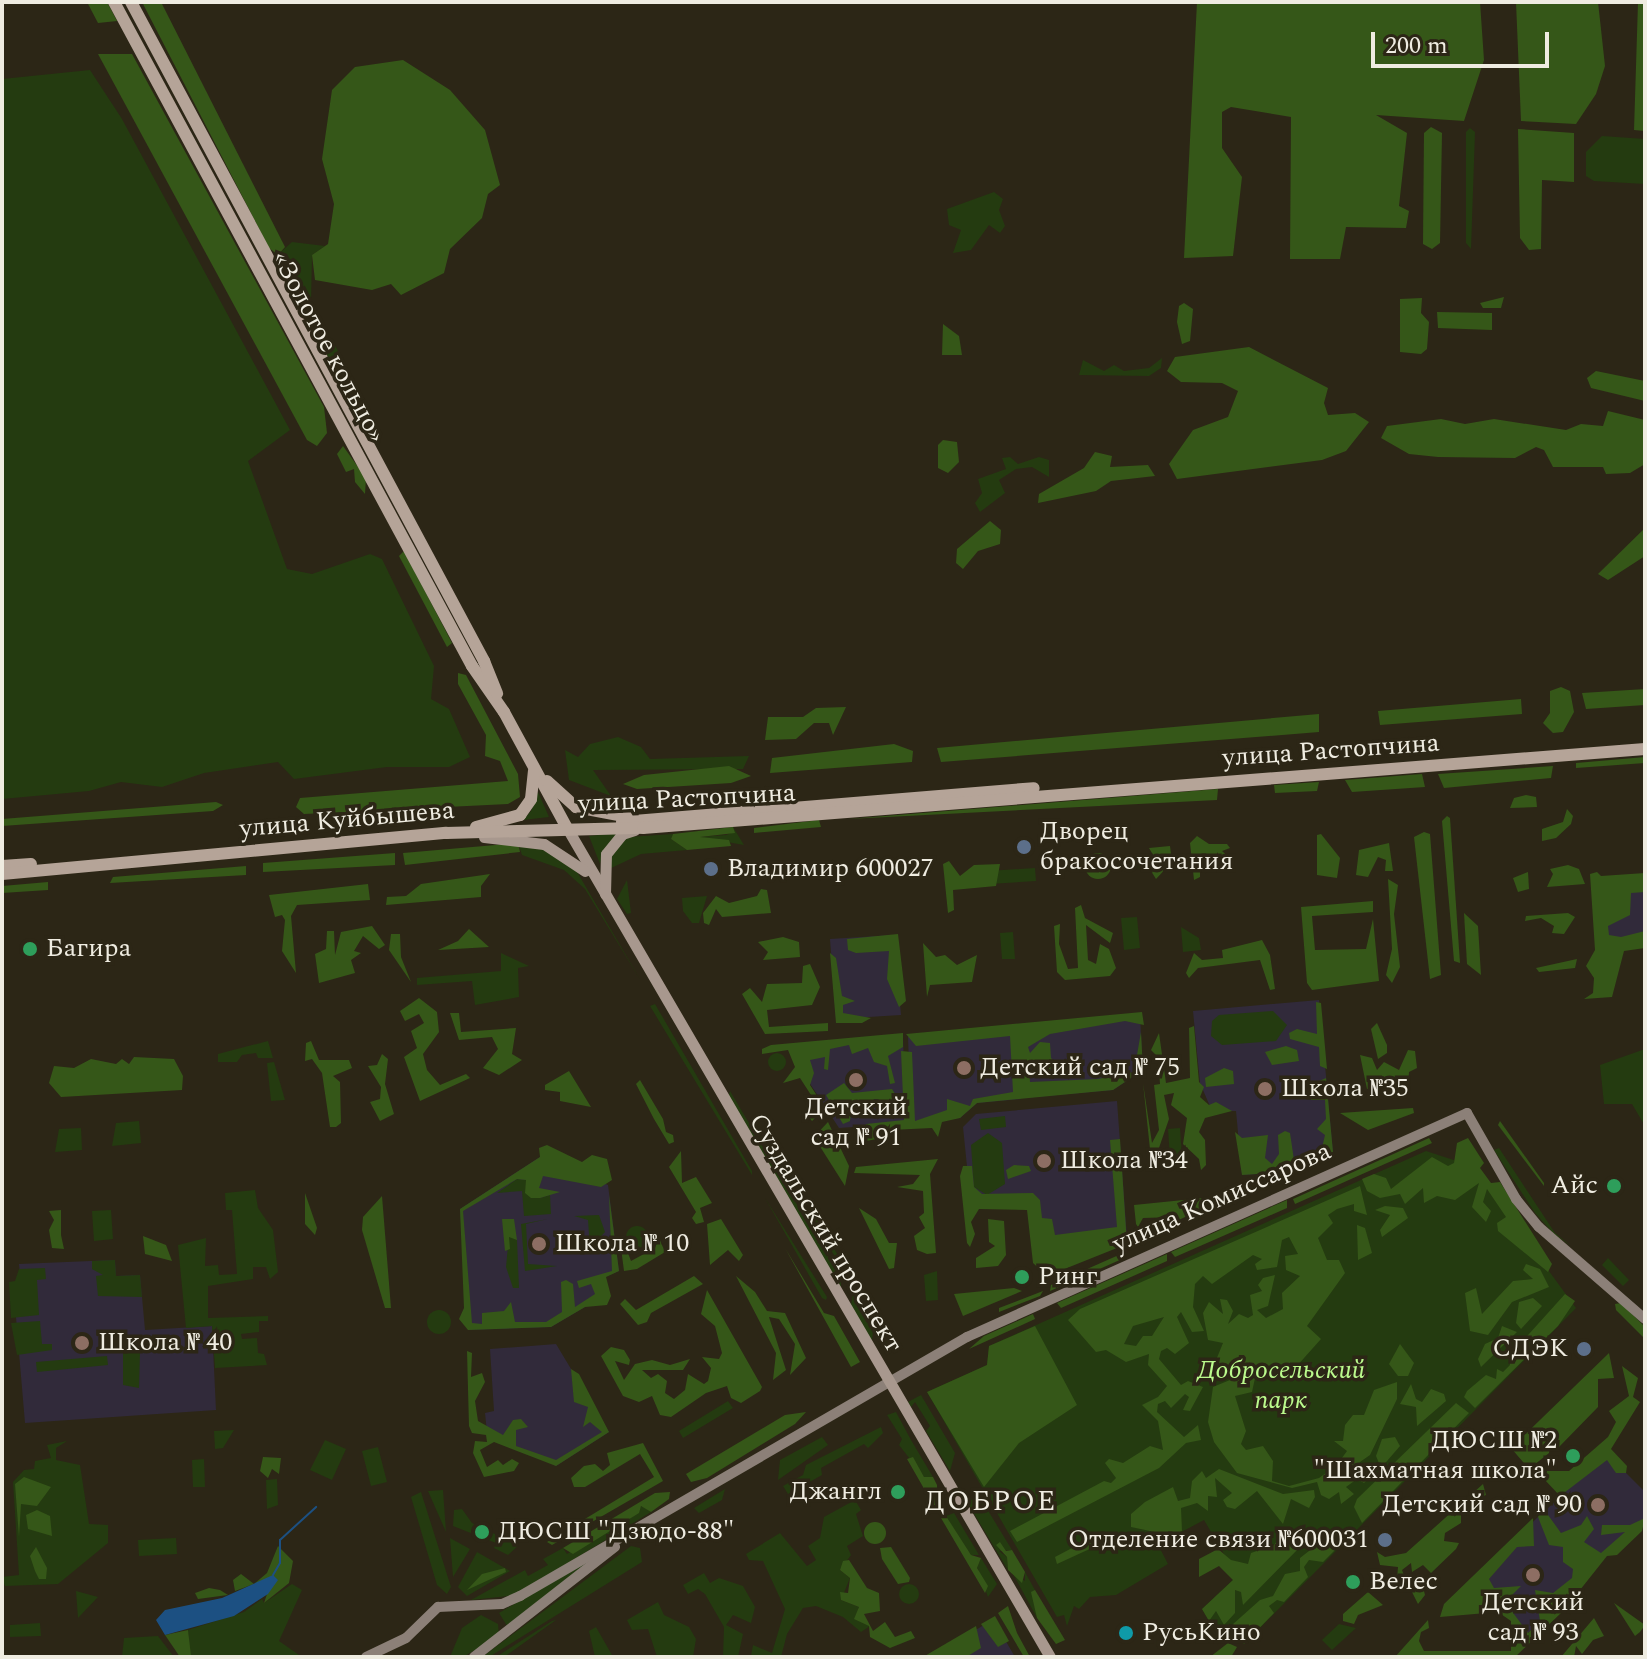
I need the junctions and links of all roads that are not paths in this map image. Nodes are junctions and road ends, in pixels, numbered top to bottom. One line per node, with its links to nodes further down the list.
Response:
1 (114, 2): 3 (highway, «Золотое кольцо»)
2 (131, 2): 3 (highway, «Золотое кольцо»)
3 (504, 712): 6 (highway, «Золотое кольцо»)
4 (1645, 742): 7 (highway, улица Растопчина)
5 (1645, 749): 7 (highway, улица Растопчина)
6 (534, 767): 7 (highway); 8 (highway, «Золотое кольцо»); 9 (highway)
7 (643, 823): 8 (highway, улица Растопчина); 14 (main road)
8 (567, 828): 9 (highway, улица Куйбышева); 13 (main road, Суздальский проспект)
9 (446, 833): 10 (highway, улица Куйбышева); 13 (main road)
10 (130, 861): 11 (highway, улица Куйбышева); 12 (highway, улица Куйбышева)
11 (2, 866)
12 (2, 874)
13 (594, 880): 14 (main road, Суздальский проспект)
14 (605, 898): 16 (main road, Суздальский проспект)
15 (1645, 1319): 16 (main road, улица Комиссарова)
16 (887, 1379): 17 (main road, улица Комиссарова); 20 (main road, Суздальский проспект)
17 (623, 1540): 18 (main road, улица Комиссарова); 19 (main road, улица Комиссарова)
18 (366, 1657)
19 (474, 1657)
20 (1050, 1657)

